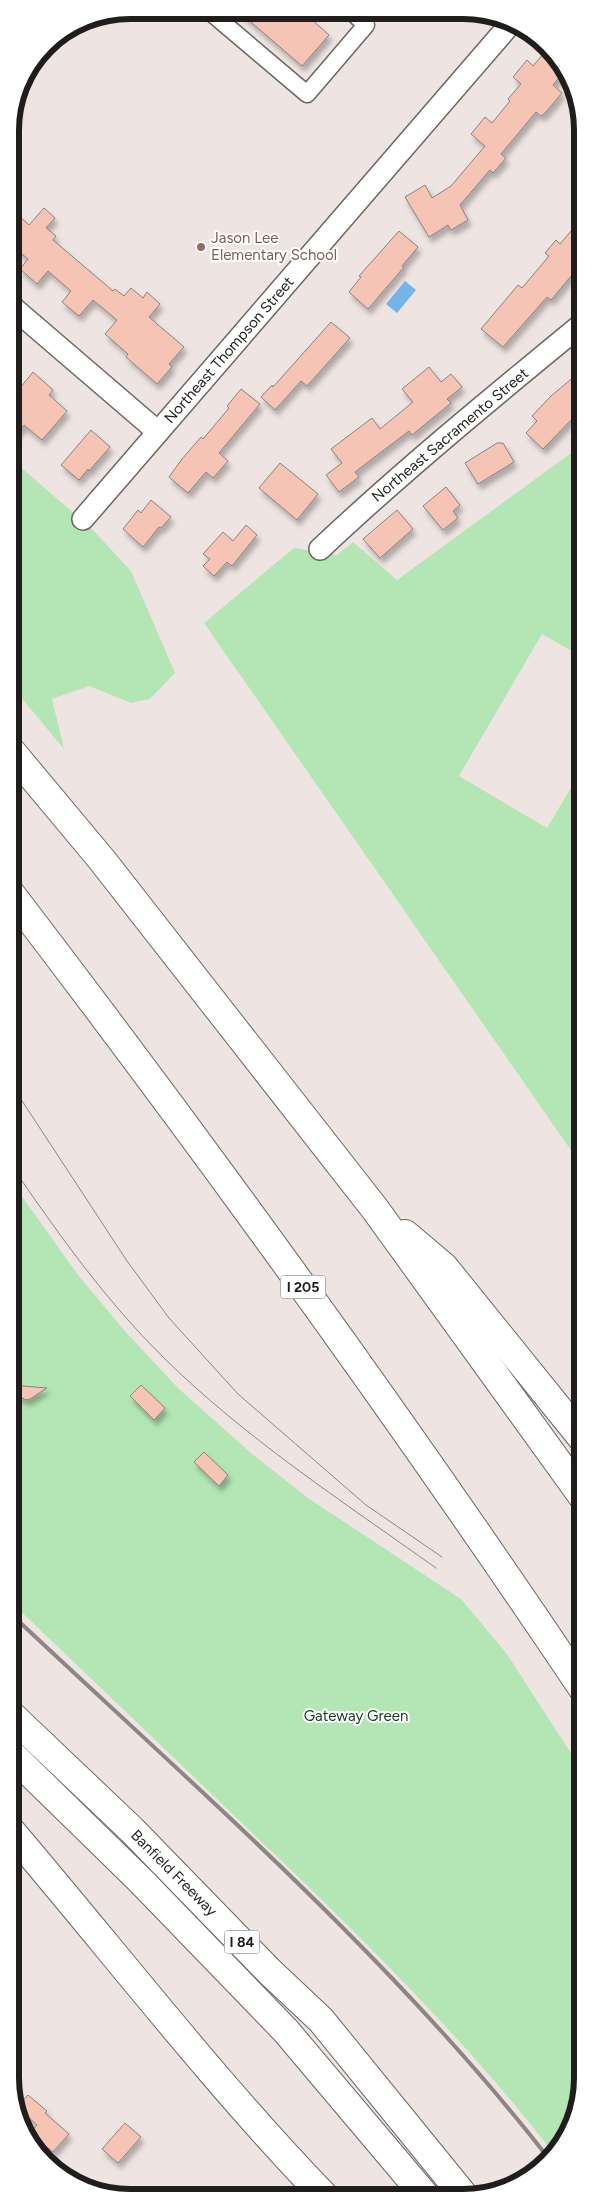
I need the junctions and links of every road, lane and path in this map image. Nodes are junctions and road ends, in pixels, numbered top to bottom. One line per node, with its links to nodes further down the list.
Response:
1 (219, 19): 2 (street)
2 (359, 19)
3 (507, 28): 6 (street, Northeast Thompson Street)
4 (19, 313): 6 (street)
5 (574, 331): 8 (street, Northeast Sacramento Street)
6 (158, 432): 7 (street, Northeast Thompson Street)
7 (83, 519)
8 (320, 549)
9 (19, 761): 11 (highway)
10 (19, 905): 14 (highway, I 205)
11 (375, 1209): 12 (highway); 13 (highway)
12 (574, 1428)
13 (574, 1486)
14 (574, 1676)
15 (19, 1723): 20 (highway, Banfield Freeway / I 84)
16 (19, 1762): 19 (highway, Banfield Freeway / I 84)
17 (19, 1841): 18 (highway)
18 (317, 2189)
19 (419, 2189)
20 (463, 2189)

